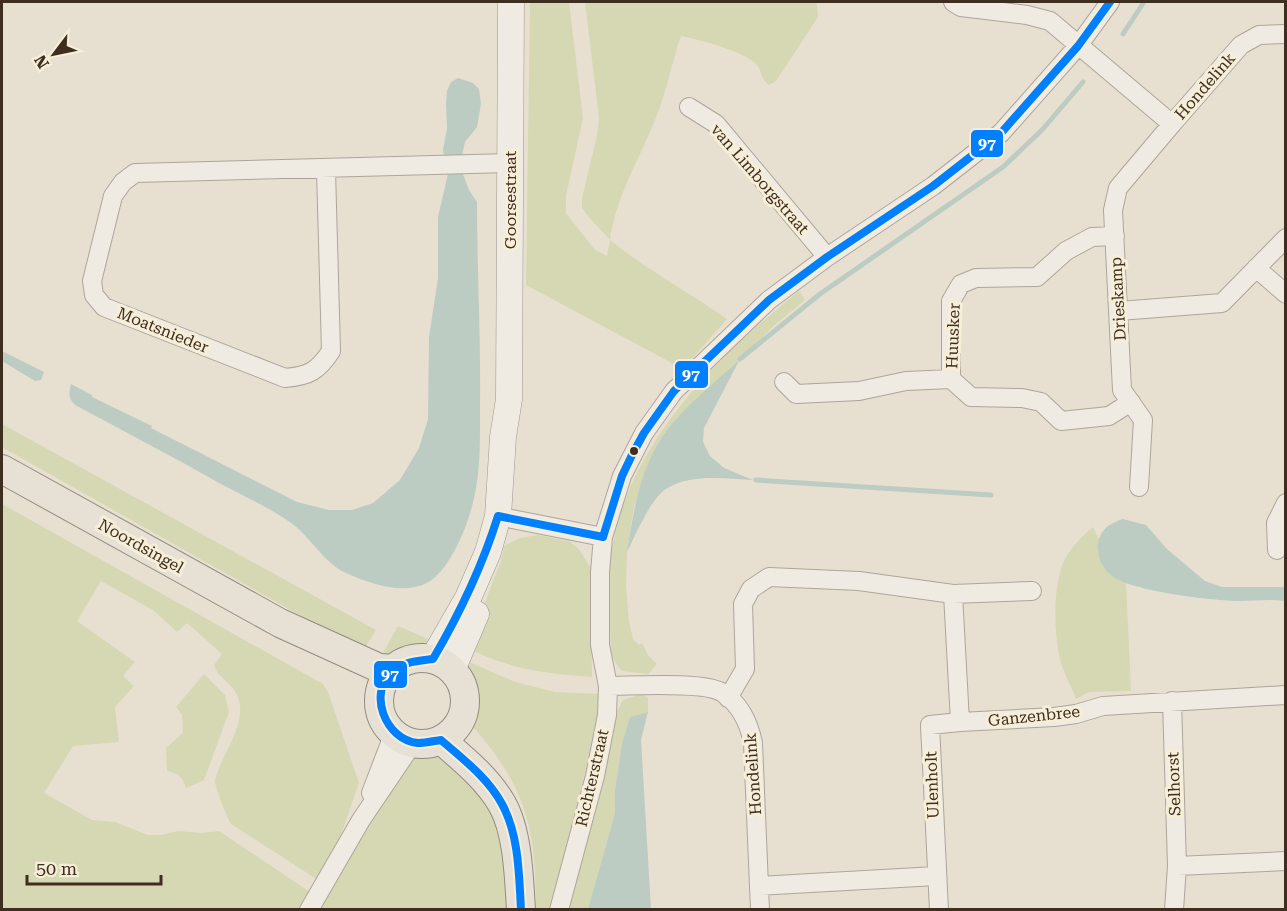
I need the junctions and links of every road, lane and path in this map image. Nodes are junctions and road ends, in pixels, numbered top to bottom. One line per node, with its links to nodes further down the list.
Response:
1 (511, 2): 8 (main road, Goorsestraat)
2 (953, 2): 5 (street, Hondelink)
3 (1110, 2): 5 (street, Richterstraat)
4 (1286, 34): 7 (street, Hondelink)
5 (1078, 46): 7 (street, Hondelink); 12 (street, Richterstraat)
6 (689, 107): 12 (street, van Limborgstraat)
7 (1172, 124): 10 (street, Drieskamp)
8 (510, 163): 9 (street, Moatsnieder); 22 (main road, Goorsestraat)
9 (326, 170): 9 (street, Moatsnieder)
10 (1115, 236): 15 (street, Drieskamp); 16 (street, Huusker)
11 (1286, 238): 13 (street)
12 (827, 257): 23 (street, Richterstraat)
13 (1256, 268): 14 (street); 15 (street)
14 (1286, 294)
15 (1119, 311): 18 (street, Drieskamp)
16 (951, 379): 17 (street, Huusker); 18 (street, Huusker)
17 (784, 382)
18 (1131, 402): 20 (street, Drieskamp)
19 (2, 469): 28 (main road, Noordsingel)
20 (1139, 487)
21 (1286, 503): 24 (street)
22 (505, 518): 23 (street); 27 (main road, Goorsestraat)
23 (603, 537): 29 (street, Richterstraat)
24 (1277, 550)
25 (1032, 591): 26 (street)
26 (953, 594): 30 (street); 33 (street)
27 (442, 665): 28 (main road); 34 (main road)
28 (387, 681): 34 (main road)
29 (608, 686): 30 (street, Hondelink); 41 (street, Richterstraat)
30 (728, 698): 38 (street, Hondelink)
31 (1281, 699): 32 (street, Ganzenbree)
32 (1172, 701): 33 (street, Ganzenbree); 36 (street, Selhorst)
33 (960, 722): 37 (street, Ulenholt)
34 (427, 734): 39 (street); 40 (main road)
35 (1286, 861): 36 (street)
36 (1177, 866): 44 (street, Selhorst)
37 (936, 876): 38 (street); 43 (street, Ulenholt)
38 (759, 886): 42 (street, Hondelink)
39 (309, 909)
40 (521, 909)
41 (559, 909)
42 (760, 909)
43 (939, 909)
44 (1174, 909)

